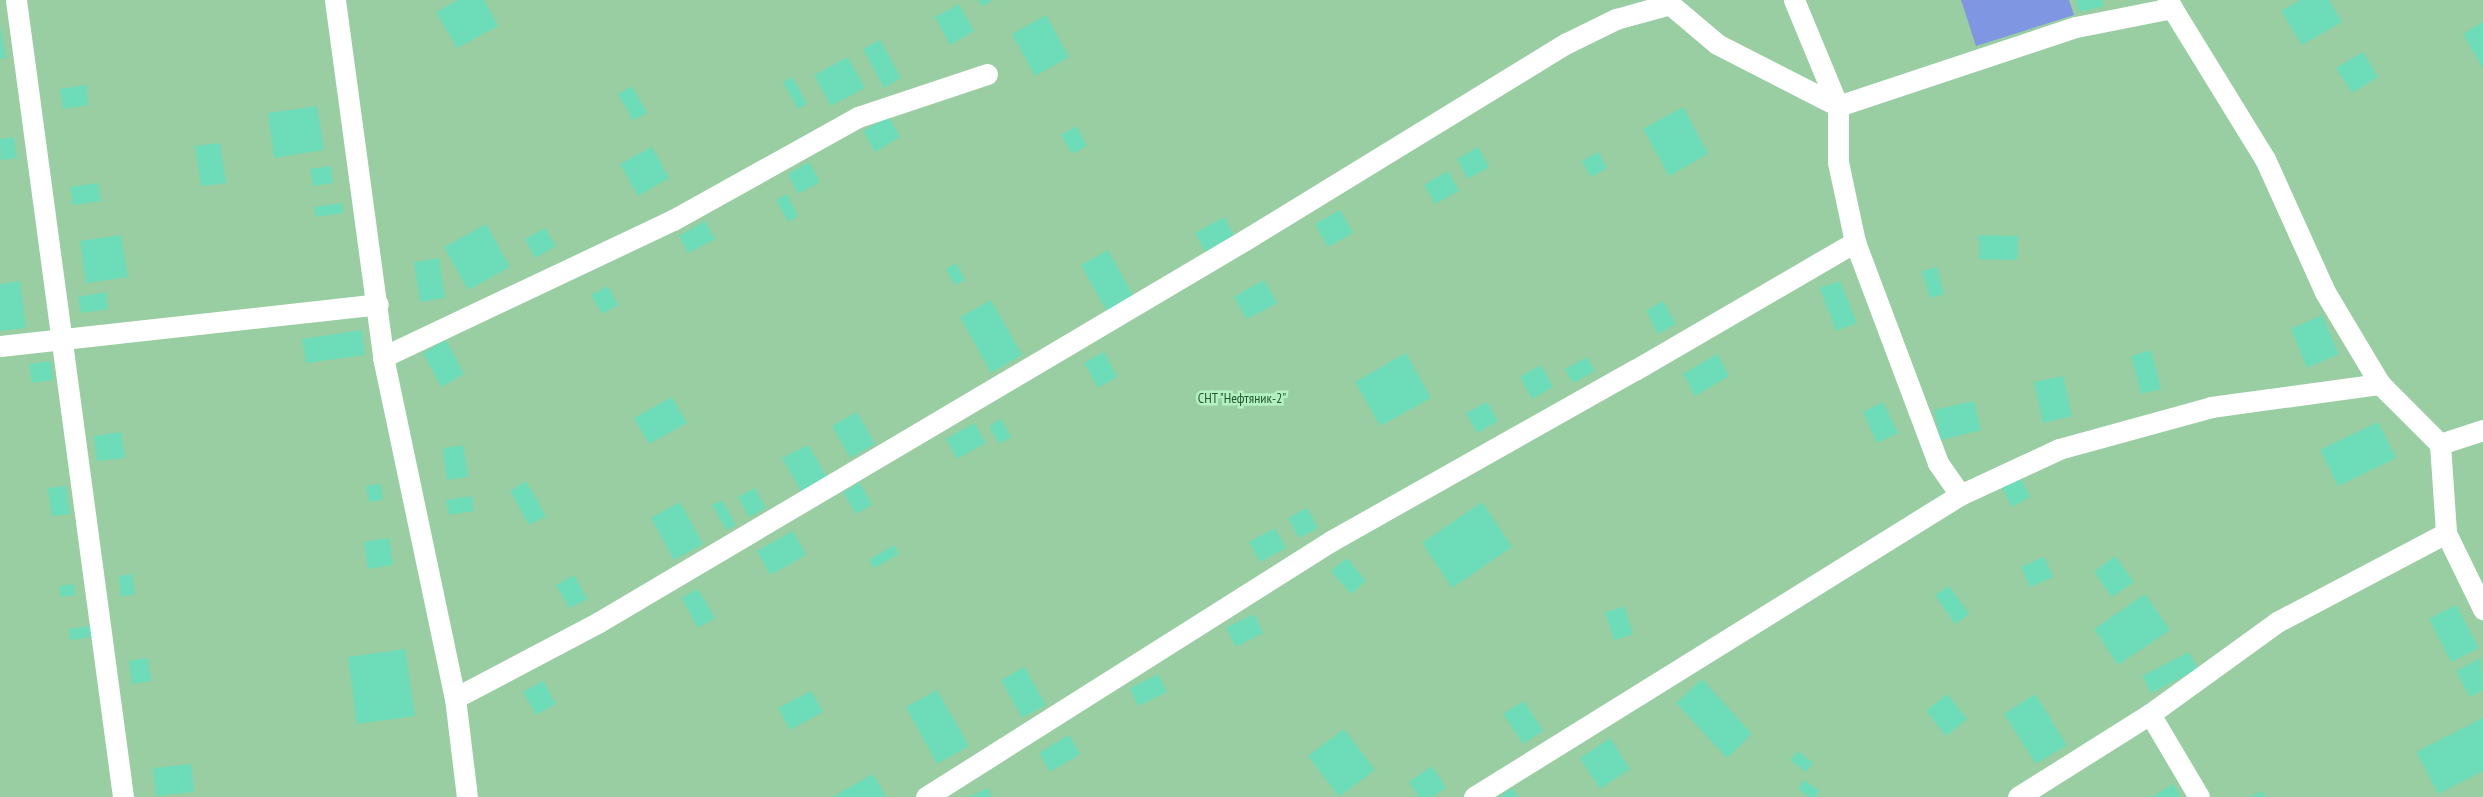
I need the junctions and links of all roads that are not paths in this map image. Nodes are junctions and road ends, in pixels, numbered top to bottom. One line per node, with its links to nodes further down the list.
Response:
1 (16, 0): 10 (lane)
2 (335, 0): 9 (lane)
3 (1794, 0): 7 (lane)
4 (1667, 2): 7 (lane); 19 (lane)
5 (2170, 4): 7 (lane); 13 (lane)
6 (987, 74): 12 (lane)
7 (1838, 106): 8 (lane)
8 (1855, 242): 16 (lane); 23 (lane)
9 (378, 304): 10 (lane); 12 (lane)
10 (61, 340): 11 (lane); 21 (lane)
11 (0, 346)
12 (383, 357): 19 (lane)
13 (2380, 384): 15 (lane); 16 (lane)
14 (2483, 430): 15 (lane)
15 (2440, 444): 17 (lane)
16 (1960, 495): 24 (lane)
17 (2446, 533): 18 (lane); 20 (lane)
18 (2483, 609)
19 (455, 698): 22 (lane)
20 (2150, 714): 25 (lane); 26 (lane)
21 (123, 797)
22 (467, 797)
23 (926, 797)
24 (1474, 797)
25 (2018, 797)
26 (2199, 797)

